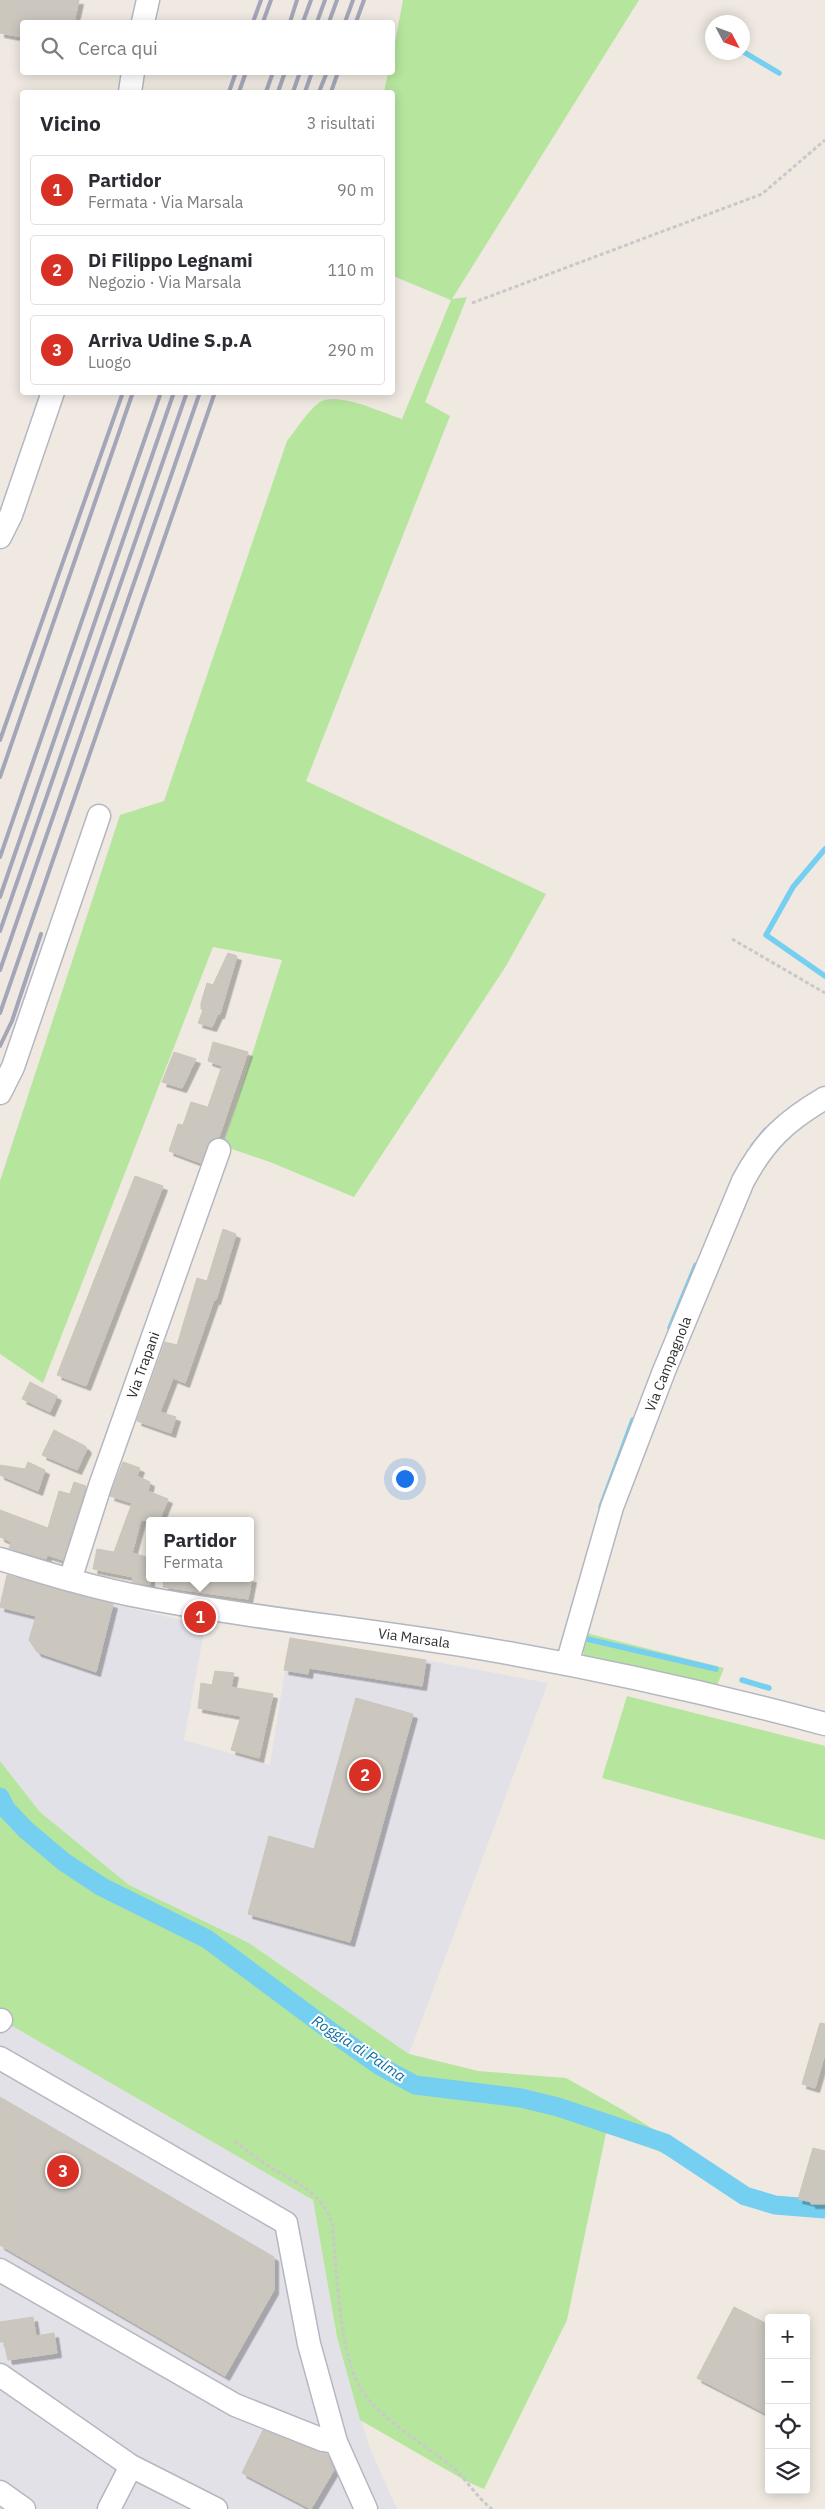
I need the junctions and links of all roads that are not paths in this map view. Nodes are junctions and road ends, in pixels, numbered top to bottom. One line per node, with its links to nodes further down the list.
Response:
1 (148, 0): 2 (street)
2 (143, 20)
3 (133, 75): 4 (street)
4 (130, 90)
5 (52, 395): 6 (street)
6 (0, 537)
7 (99, 816): 8 (street)
8 (0, 1093)
9 (825, 1098): 13 (street, Via Campagnola)
10 (219, 1150): 12 (street, Via Trapani)
11 (1, 1561): 12 (street, Via Marsala)
12 (70, 1580): 13 (street, Via Marsala)
13 (567, 1664): 14 (street, Via Marsala)
14 (825, 1724)
15 (0, 2058): 18 (street)
16 (0, 2270): 18 (street)
17 (0, 2375): 19 (street)
18 (336, 2442): 24 (street)
19 (131, 2466): 22 (street); 23 (street)
20 (0, 2492): 21 (street)
21 (24, 2509)
22 (109, 2509)
23 (216, 2509)
24 (366, 2509)

